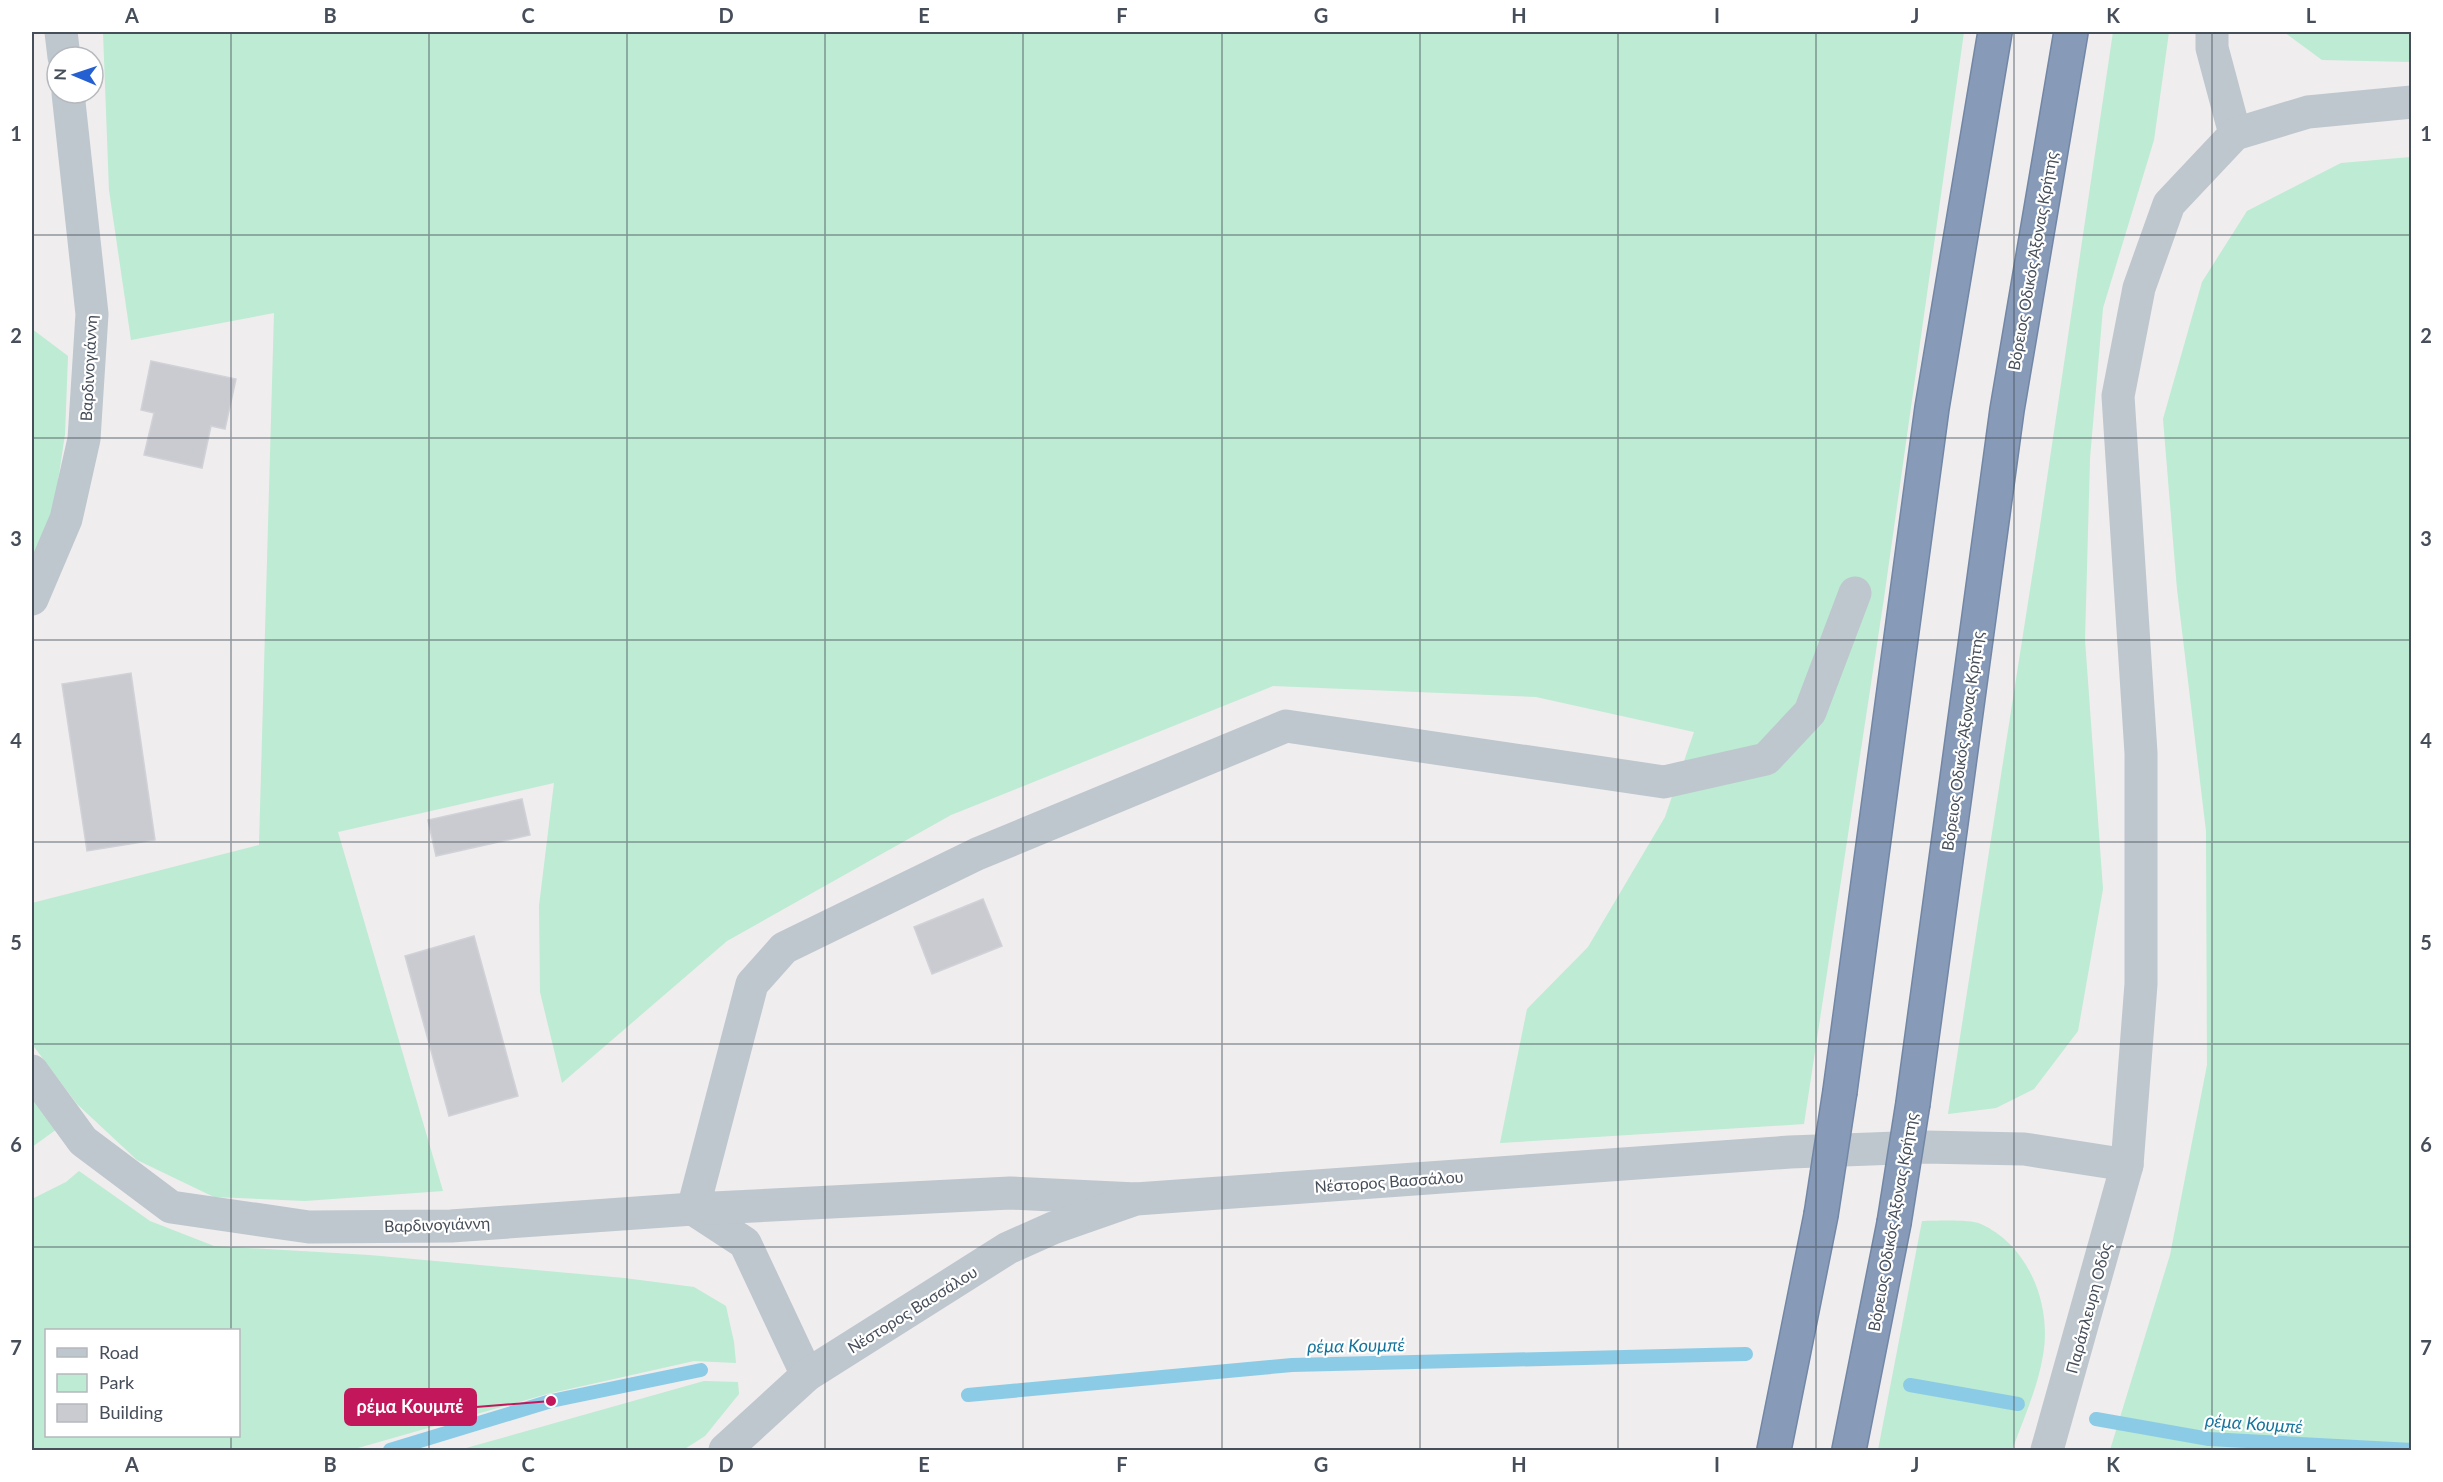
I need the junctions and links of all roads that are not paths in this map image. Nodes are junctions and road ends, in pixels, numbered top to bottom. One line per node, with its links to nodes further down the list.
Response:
1 (1995, 32): 15 (highway, bridge)
2 (2071, 32): 16 (highway, Βόρειος Οδικός Άξονας Κρήτης, bridge)
3 (2212, 32): 6 (street)
4 (2412, 102): 6 (street)
5 (69, 105): 8 (street, Βαρδινογιάννη)
6 (2235, 134): 10 (street, Παράπλευρη Οδός)
7 (1855, 593): 12 (street)
8 (32, 599)
9 (32, 1071): 12 (street, Βαρδινογιάννη)
10 (2127, 1165): 11 (street, Νέστορος Βασσάλου); 17 (street, Παράπλευρη Οδός)
11 (1136, 1199): 12 (street, Βαρδινογιάννη); 13 (street, Νέστορος Βασσάλου)
12 (693, 1209): 13 (street)
13 (807, 1375): 14 (street, Νέστορος Βασσάλου)
14 (725, 1450)
15 (1774, 1450)
16 (1849, 1450)
17 (2047, 1450)

